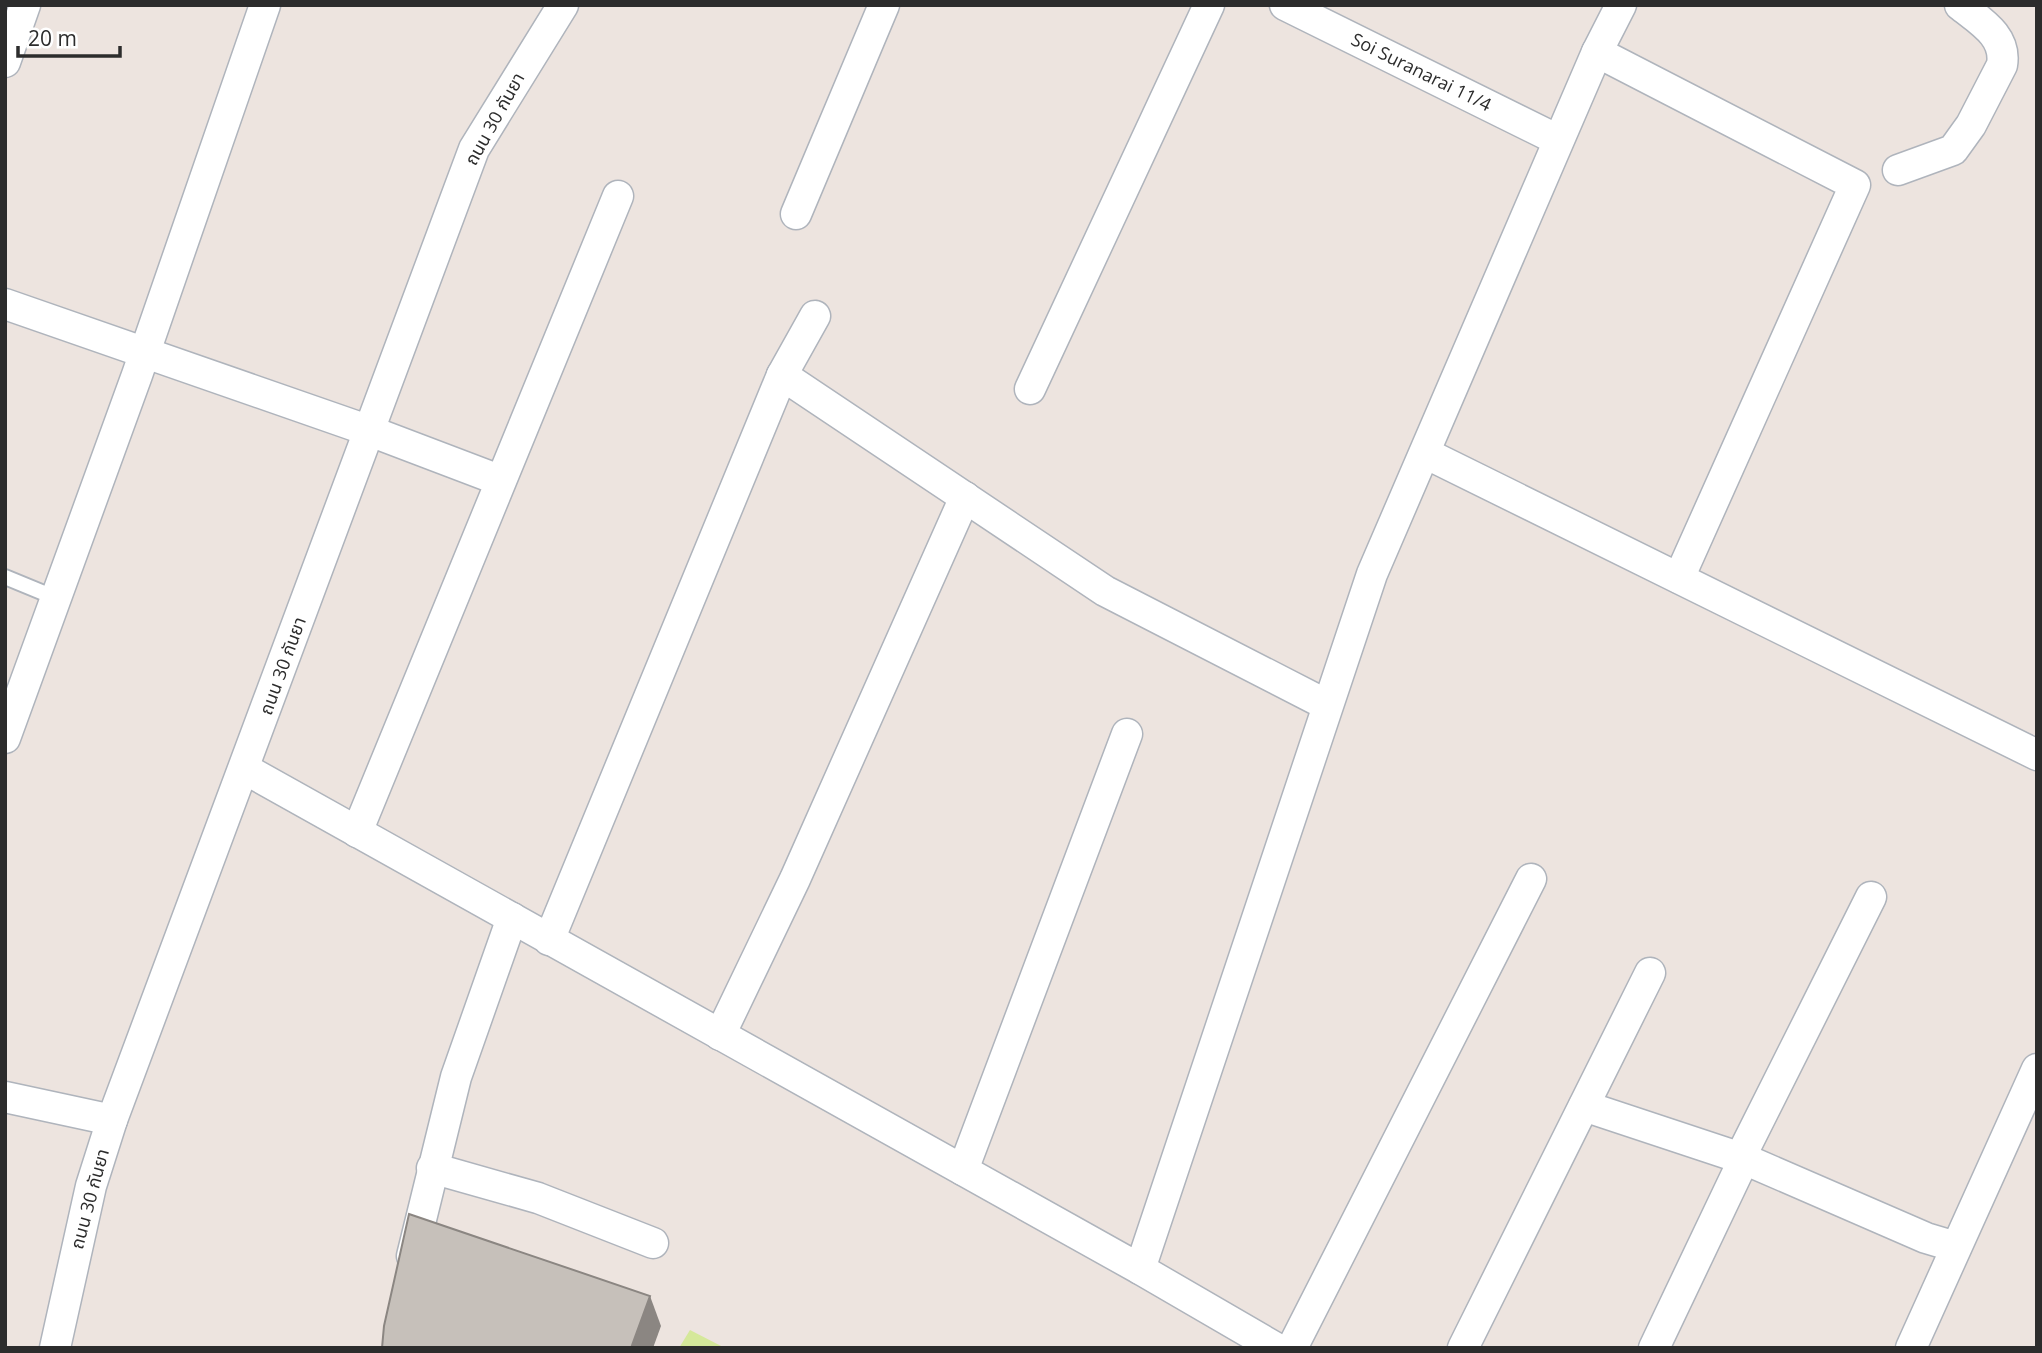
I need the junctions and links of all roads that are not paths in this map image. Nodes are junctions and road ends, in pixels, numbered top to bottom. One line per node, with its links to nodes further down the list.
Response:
1 (24, 5): 10 (street)
2 (265, 5): 17 (street)
3 (563, 5): 20 (street, ถนน 30 กันยา)
4 (884, 5): 14 (street)
5 (1209, 5): 19 (street)
6 (1285, 5): 11 (street, Soi Suranarai 11/4)
7 (1621, 5): 9 (street)
8 (1960, 5): 12 (street)
9 (1597, 52): 11 (street); 25 (street)
10 (5, 62)
11 (1558, 140): 21 (street)
12 (1898, 170)
13 (618, 196): 22 (street)
14 (796, 214)
15 (5, 304): 17 (street)
16 (815, 316): 18 (street)
17 (144, 352): 20 (street); 26 (street)
18 (782, 375): 23 (street); 36 (street)
19 (1030, 389)
20 (370, 430): 22 (street); 31 (street, ถนน 30 กันยา)
21 (1425, 453): 25 (street); 27 (street)
22 (499, 480): 32 (street)
23 (965, 497): 27 (street); 38 (street)
24 (5, 577): 26 (lane)
25 (1679, 578): 30 (street)
26 (56, 598): 29 (street)
27 (1327, 705): 48 (street)
28 (1127, 734): 45 (street)
29 (5, 738)
30 (2037, 755)
31 (245, 769): 32 (street); 42 (street, ถนน 30 กันยา)
32 (357, 832): 35 (street)
33 (1531, 879): 52 (street)
34 (1871, 897): 43 (street)
35 (512, 918): 36 (street); 44 (street)
36 (549, 940): 38 (street)
37 (1650, 973): 41 (street)
38 (720, 1035): 45 (street)
39 (2037, 1069): 47 (street)
40 (5, 1097): 42 (street)
41 (1584, 1107): 43 (street); 53 (street)
42 (112, 1120): 50 (street, ถนน 30 กันยา)
43 (1742, 1159): 47 (street); 54 (street)
44 (432, 1168): 46 (street); 49 (street)
45 (962, 1170): 48 (street)
46 (653, 1243)
47 (1956, 1247): 55 (street)
48 (1140, 1269): 51 (street)
49 (406, 1284)
50 (55, 1348)
51 (1276, 1348)
52 (1292, 1348)
53 (1463, 1348)
54 (1654, 1348)
55 (1910, 1348)

